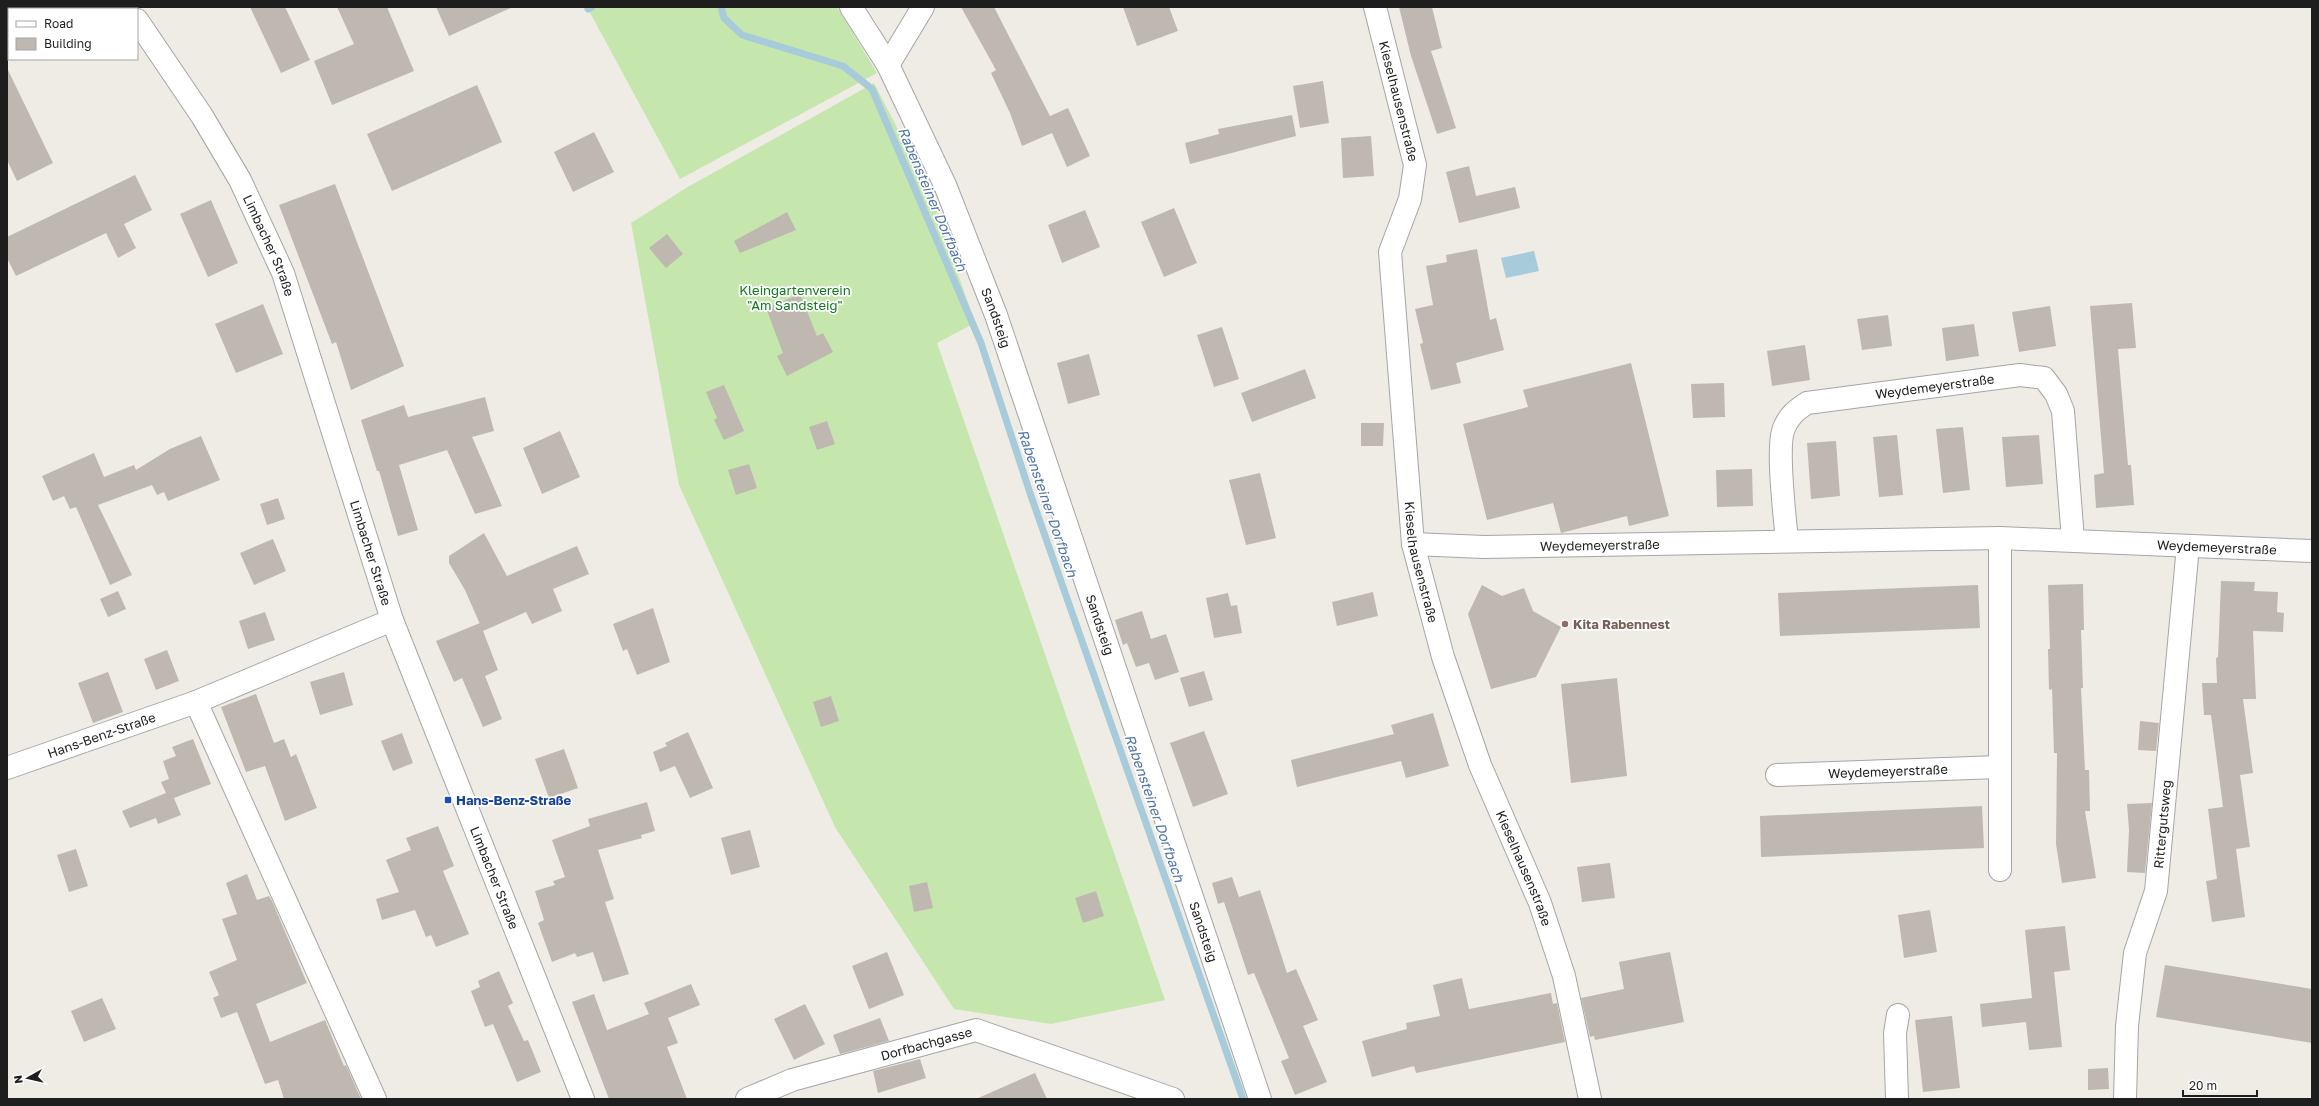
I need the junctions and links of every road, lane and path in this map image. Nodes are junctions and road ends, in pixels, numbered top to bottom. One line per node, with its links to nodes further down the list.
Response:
1 (851, 7): 5 (street, Sandsteig)
2 (923, 7): 5 (street)
3 (1375, 7): 9 (street, Kieselhausenstraße)
4 (138, 21): 12 (street, Limbacher Straße)
5 (888, 66): 23 (street, Sandsteig)
6 (2000, 538): 7 (street, Weydemeyerstraße); 8 (street, Weydemeyerstraße); 14 (street)
7 (2073, 540): 8 (street, Weydemeyerstraße); 10 (street, Weydemeyerstraße)
8 (1787, 541): 9 (street, Weydemeyerstraße)
9 (1413, 544): 24 (street, Kieselhausenstraße)
10 (2188, 546): 11 (street, Weydemeyerstraße); 26 (street, Rittergutsweg)
11 (2312, 551)
12 (392, 620): 13 (street, Hans-Benz-Straße); 20 (street, Limbacher Straße)
13 (196, 702): 15 (street, Hans-Benz-Straße); 19 (street)
14 (1999, 767): 16 (street, Weydemeyerstraße); 17 (street)
15 (7, 768)
16 (1777, 775)
17 (2000, 870)
18 (1898, 1015): 25 (street)
19 (375, 1099)
20 (583, 1099)
21 (746, 1099): 22 (street, Dorfbachgasse)
22 (1173, 1099)
23 (1260, 1099)
24 (1590, 1099)
25 (1897, 1099)
26 (2125, 1099)

